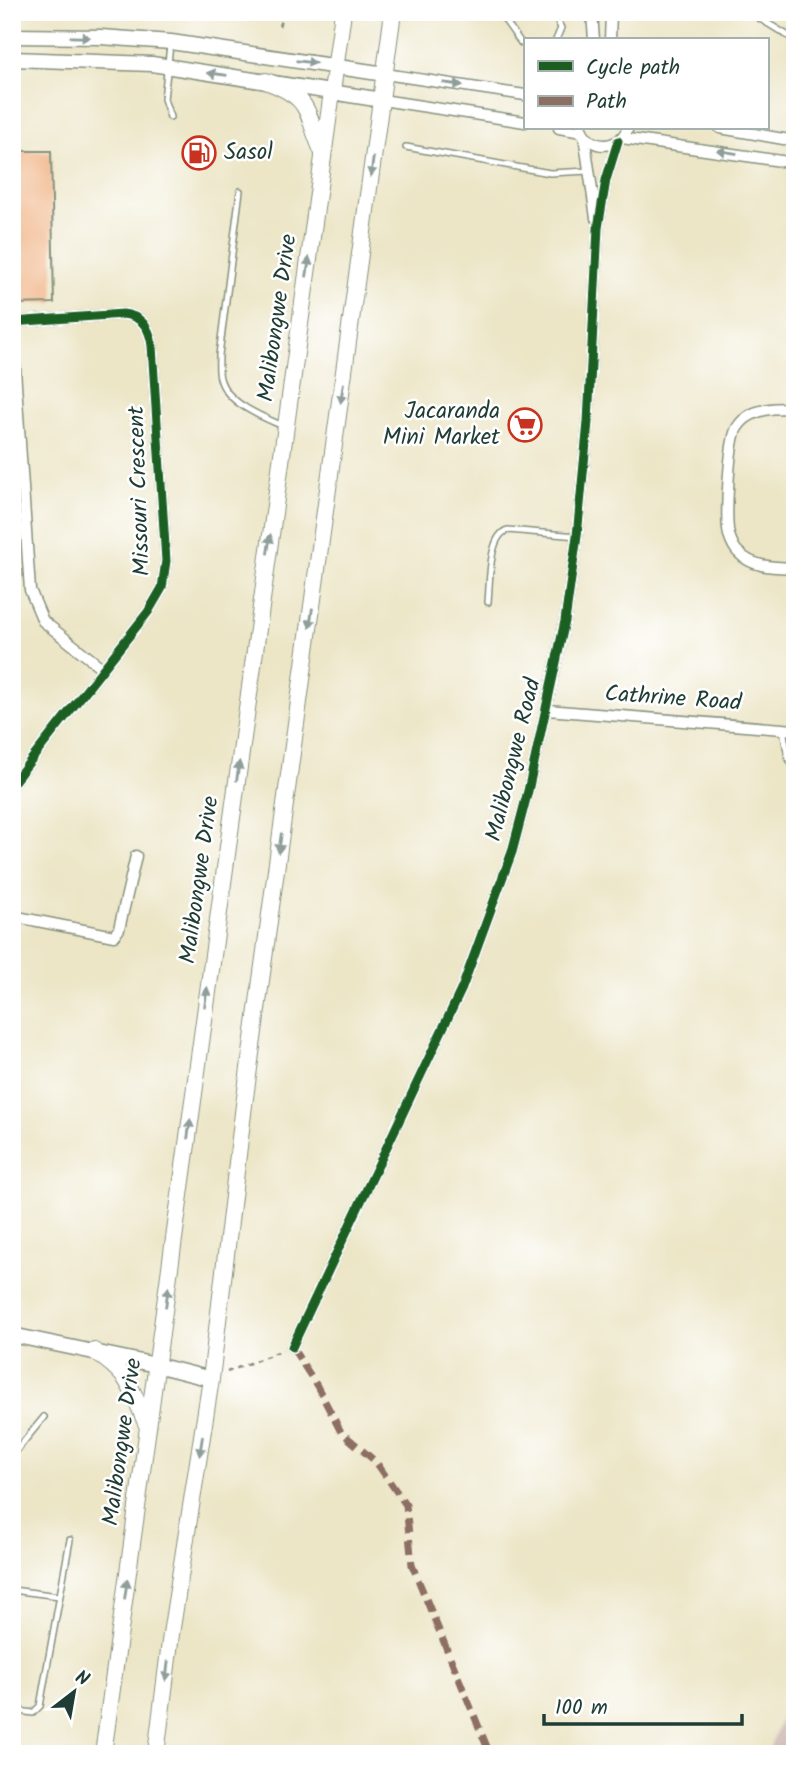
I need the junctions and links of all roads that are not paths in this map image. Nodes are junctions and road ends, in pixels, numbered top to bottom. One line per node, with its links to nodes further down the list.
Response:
1 (162, 12): 2 (lane)
2 (197, 12)
3 (344, 12): 18 (main road, Malibongwe Drive)
4 (393, 12): 20 (main road)
5 (499, 12): 16 (lane)
6 (553, 12): 11 (lane)
7 (592, 12): 12 (street)
8 (611, 12): 13 (street)
9 (749, 12): 14 (lane)
10 (12, 36): 15 (street, one-way to 15)
11 (557, 38)
12 (594, 38)
13 (610, 38)
14 (795, 40)
15 (171, 42): 18 (street, one-way to 18); 19 (lane)
16 (524, 45)
17 (12, 59): 19 (street)
18 (336, 65): 20 (street); 22 (main road, Malibongwe Drive)
19 (169, 66): 21 (street, one-way to 19); 25 (lane)
20 (385, 74): 23 (street, one-way to 23); 24 (main road)
21 (266, 81): 22 (street); 32 (main road)
22 (332, 92): 24 (street); 32 (main road, Malibongwe Drive)
23 (524, 94)
24 (382, 100): 26 (street); 54 (main road, one-way to 54)
25 (170, 117)
26 (524, 122)
27 (732, 130): 30 (street)
28 (582, 132): 29 (street); 34 (street, Malibongwe Road)
29 (623, 136): 33 (street, one-way to 29); 36 (street, Malibongwe Road)
30 (795, 141)
31 (406, 147): 34 (lane)
32 (324, 155): 39 (main road, Malibongwe Drive, one-way to 32)
33 (795, 163)
34 (589, 171): 36 (street, Malibongwe Road)
35 (240, 191): 39 (lane)
36 (598, 228): 40 (street, Malibongwe Road)
37 (12, 323): 43 (street); 43 (street, Missouri Crescent)
38 (795, 409): 41 (street)
39 (287, 428): 53 (main road, Malibongwe Drive, one-way to 39)
40 (577, 536): 42 (lane); 44 (street, Malibongwe Road)
41 (795, 568)
42 (488, 602)
43 (103, 669): 47 (street, Missouri Crescent)
44 (547, 709): 45 (street, Cathrine Road); 51 (street, Malibongwe Road)
45 (789, 729): 46 (lane)
46 (795, 770)
47 (12, 784)
48 (136, 856): 49 (street)
49 (12, 916)
50 (12, 1335): 52 (street)
51 (292, 1346)
52 (94, 1352): 53 (street); 56 (main road)
53 (156, 1365): 54 (street); 56 (main road, Malibongwe Drive)
54 (211, 1379): 63 (main road, one-way to 63)
55 (44, 1417): 57 (lane)
56 (149, 1429): 62 (main road, Malibongwe Drive, one-way to 56)
57 (12, 1456)
58 (70, 1540): 60 (lane)
59 (12, 1590): 60 (lane)
60 (59, 1596): 61 (lane)
61 (12, 1710)
62 (103, 1754)
63 (156, 1754)

